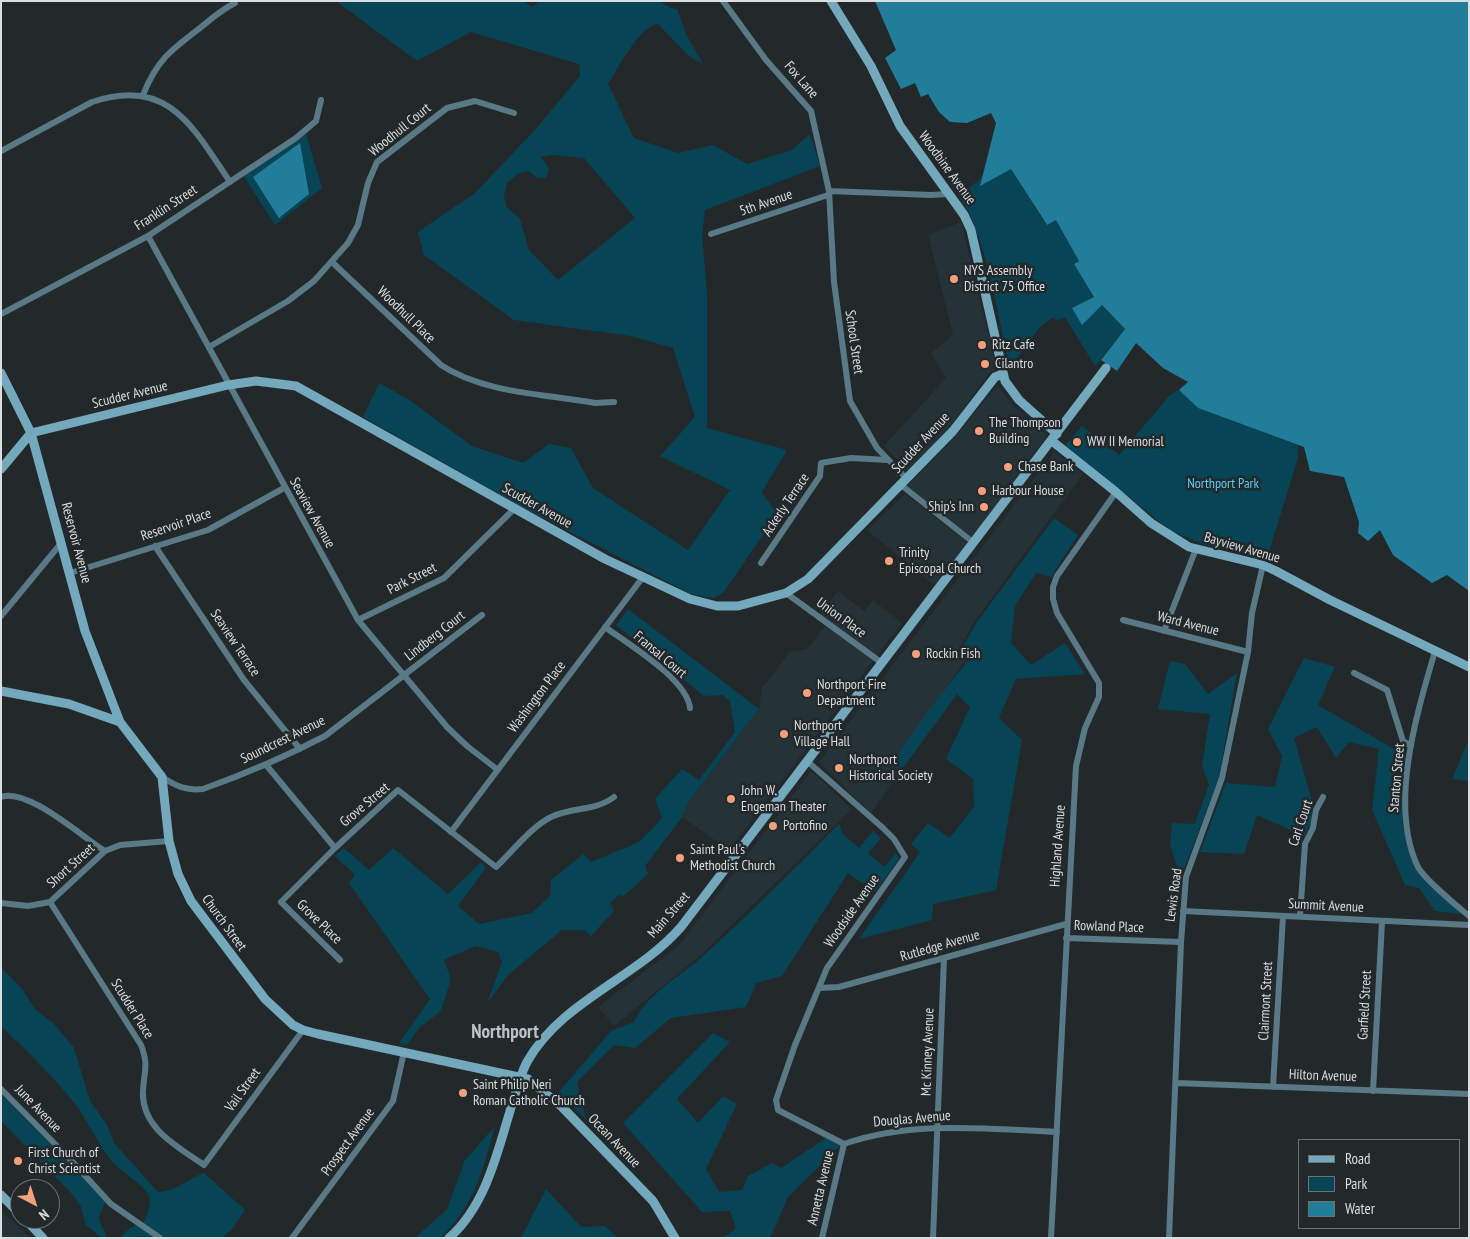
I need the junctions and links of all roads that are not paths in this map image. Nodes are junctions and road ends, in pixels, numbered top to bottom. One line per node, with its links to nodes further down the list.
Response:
1 (723, 1): 9 (street, Fox Lane)
2 (830, 1): 10 (main road, Woodbine Avenue)
3 (235, 3): 4 (street)
4 (143, 95): 7 (street); 8 (street)
5 (321, 100): 8 (street, Franklin Street)
6 (514, 113): 13 (street, Woodhull Court)
7 (1, 151)
8 (230, 182): 12 (street, Franklin Street)
9 (829, 193): 10 (street, 5th Avenue); 11 (street, 5th Avenue); 23 (street, School Street)
10 (948, 194): 18 (main road, Woodbine Avenue)
11 (711, 234)
12 (148, 236): 14 (street, Franklin Street); 15 (street, Seaview Avenue)
13 (332, 262): 15 (street); 20 (street, Woodhull Place)
14 (1, 314)
15 (209, 346): 19 (street, Seaview Avenue)
16 (1106, 368): 22 (main road, Main Street)
17 (1, 373): 21 (main road, Reservoir Avenue)
18 (1003, 374): 22 (main road, Woodbine Avenue); 25 (main road, Scudder Avenue)
19 (228, 385): 21 (main road, Scudder Avenue); 26 (street, Seaview Avenue); 28 (main road, Scudder Avenue)
20 (614, 402)
21 (31, 433): 24 (main road); 29 (main road, Reservoir Avenue)
22 (1054, 438): 27 (main road, Bayview Avenue); 30 (main road, Main Street)
23 (887, 460): 25 (street, School Street); 33 (street, Ackerly Terrace)
24 (1, 469)
25 (904, 482): 30 (street, School Street); 37 (main road, Scudder Avenue)
26 (284, 488): 31 (street, Reservoir Place); 40 (street, Seaview Avenue)
27 (1116, 492): 32 (main road, Bayview Avenue); 74 (street, Highland Avenue)
28 (514, 509): 36 (main road, Scudder Avenue); 40 (street, Park Street)
29 (62, 542): 35 (main road, Reservoir Avenue); 39 (street)
30 (974, 543): 46 (main road, Main Street)
31 (155, 546): 35 (street, Reservoir Place); 54 (street, Seaview Terrace)
32 (1196, 549): 34 (main road, Bayview Avenue); 43 (street)
33 (761, 563)
34 (1264, 565): 44 (main road, Bayview Avenue); 45 (street, Lewis Road)
35 (70, 573): 52 (main road, Reservoir Avenue)
36 (643, 577): 37 (main road, Scudder Avenue); 42 (street, Washington Place)
37 (786, 593): 46 (street, Union Place)
38 (482, 615): 49 (street, Lindberg Court)
39 (1, 616)
40 (358, 620): 49 (street, Seaview Avenue)
41 (1122, 620): 43 (street, Ward Avenue)
42 (605, 627): 51 (street, Fransal Court); 57 (street, Washington Place)
43 (1164, 630): 45 (street, Ward Avenue)
44 (1435, 651): 47 (main road, Bayview Avenue); 53 (street, Stanton Street)
45 (1248, 652): 69 (street, Lewis Road)
46 (882, 663): 55 (main road, Main Street)
47 (1469, 666)
48 (1354, 674): 53 (street)
49 (403, 677): 54 (street, Soundcrest Avenue); 57 (street, Seaview Avenue)
50 (1, 691): 52 (main road)
51 (690, 708)
52 (120, 722): 58 (main road)
53 (1411, 746): 72 (street, Stanton Street)
54 (300, 749): 56 (street, Soundcrest Avenue)
55 (807, 760): 80 (street, Woodside Avenue); 83 (main road, Main Street)
56 (267, 766): 58 (street, Soundcrest Avenue); 64 (street)
57 (498, 770): 62 (street, Washington Place)
58 (162, 778): 63 (main road, Church Street)
59 (1, 797): 65 (street)
60 (614, 797): 62 (street, Grove Street)
61 (1323, 797): 71 (street, Carl Court)
62 (451, 832): 64 (street, Grove Street)
63 (168, 841): 65 (street, Short Street); 81 (main road, Church Street)
64 (335, 848): 67 (street, Grove Street)
65 (105, 851): 66 (street, Short Street)
66 (50, 902): 68 (street); 94 (street, Scudder Place)
67 (280, 902): 79 (street, Grove Place)
68 (1, 903)
69 (1183, 911): 70 (street, Summit Avenue); 77 (street, Lewis Road)
70 (1283, 916): 71 (street, Summit Avenue); 85 (street, Clairmont Street)
71 (1300, 916): 73 (street, Summit Avenue)
72 (1469, 916)
73 (1382, 922): 75 (street, Summit Avenue); 87 (street, Garfield Street)
74 (1066, 924): 76 (street, Highland Avenue); 78 (street, Rutledge Avenue)
75 (1469, 925)
76 (1066, 938): 77 (street, Rowland Place); 90 (street, Highland Avenue)
77 (1181, 942): 84 (street, Lewis Road)
78 (944, 958): 80 (street, Rutledge Avenue); 89 (street, Mc Kinney Avenue)
79 (340, 960)
80 (819, 988): 91 (street, Woodside Avenue)
81 (303, 1030): 82 (main road, Church Street); 94 (street, Vail Street)
82 (404, 1052): 83 (main road, Church Street); 100 (street, Prospect Avenue)
83 (521, 1076): 101 (main road, Main Street); 102 (main road, Ocean Avenue)
84 (1176, 1083): 85 (street, Hilton Avenue); 106 (street, Lewis Road)
85 (1273, 1087): 87 (street, Hilton Avenue)
86 (1, 1089): 92 (street, June Avenue)
87 (1373, 1091): 88 (street, Hilton Avenue)
88 (1469, 1094)
89 (938, 1127): 90 (street, Douglas Avenue); 91 (street, Douglas Avenue); 104 (street, Mc Kinney Avenue)
90 (1057, 1132): 105 (street, Highland Avenue)
91 (844, 1144): 103 (street, Annetta Avenue)
92 (57, 1146)
93 (68, 1157): 99 (street)
94 (204, 1165)
95 (1, 1195): 96 (main road)
96 (10, 1204)
97 (34, 1229): 98 (main road)
98 (43, 1238)
99 (160, 1238)
100 (292, 1238)
101 (449, 1238)
102 (675, 1238)
103 (822, 1238)
104 (933, 1238)
105 (1052, 1238)
106 (1169, 1238)

